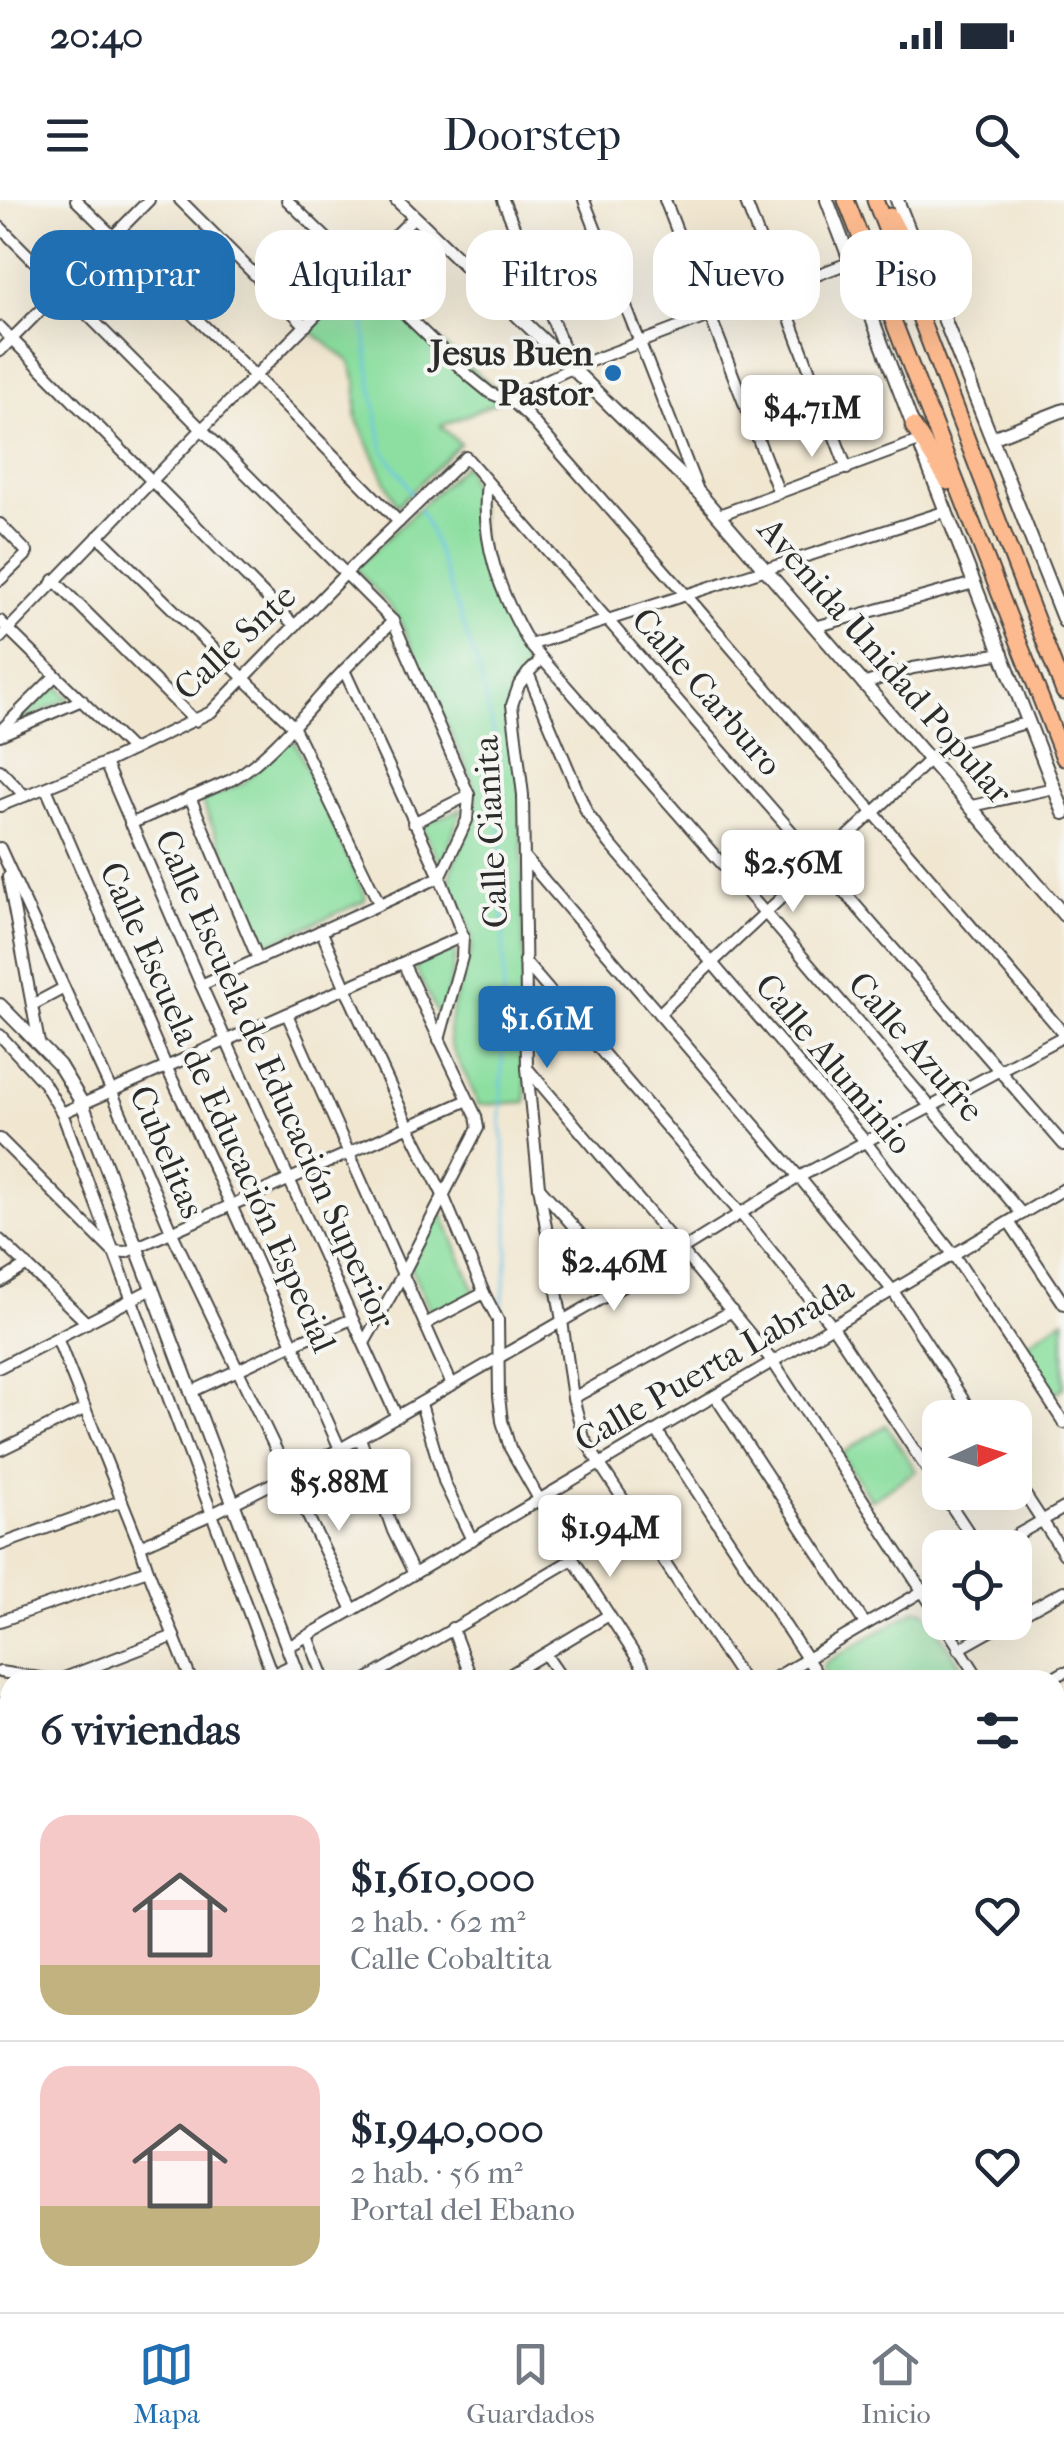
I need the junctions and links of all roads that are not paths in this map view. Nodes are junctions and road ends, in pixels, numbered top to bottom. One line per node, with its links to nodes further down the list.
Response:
1 (76, 200): 17 (street)
2 (149, 200): 18 (street)
3 (180, 200): 37 (street)
4 (287, 200): 19 (street)
5 (397, 200): 15 (street, Avenida Unidad Popular)
6 (502, 200): 42 (street)
7 (584, 200): 40 (street)
8 (665, 200): 21 (street)
9 (744, 200): 22 (street)
10 (828, 200): 25 (street)
11 (846, 200): 59 (main road)
12 (875, 200): 81 (main road)
13 (883, 200): 23 (main road)
14 (897, 200): 24 (street)
15 (414, 217): 20 (street); 42 (street, Avenida Unidad Popular)
16 (0, 226): 26 (street)
17 (106, 230)
18 (120, 230)
19 (317, 230)
20 (401, 230)
21 (677, 230)
22 (756, 230)
23 (897, 230)
24 (909, 230)
25 (840, 232)
26 (30, 256)
27 (31, 320): 39 (street)
28 (93, 320): 46 (street)
29 (198, 320): 43 (street)
30 (312, 320): 37 (street)
31 (410, 320): 44 (street)
32 (701, 320): 40 (street)
33 (713, 320): 53 (street)
34 (790, 320): 50 (street)
35 (873, 320): 47 (street)
36 (945, 320): 48 (street)
37 (306, 326): 43 (street)
38 (0, 328): 39 (street)
39 (12, 339): 41 (street); 51 (street)
40 (639, 344): 42 (street); 54 (street)
41 (0, 351)
42 (572, 368): 44 (street); 54 (street, Avenida Unidad Popular)
43 (256, 376): 46 (street); 57 (street)
44 (506, 399): 66 (street)
45 (1064, 410): 48 (street)
46 (201, 430): 51 (street); 62 (street)
47 (916, 434): 50 (street); 55 (street); 59 (main road)
48 (992, 438): 69 (street)
49 (466, 457): 52 (street, Calle Carburo); 57 (street, Calle Snte)
50 (847, 468): 53 (street)
51 (151, 481): 60 (street); 70 (street)
52 (487, 483): 67 (street, Calle Carburo); 73 (street, Calle Azufre)
53 (778, 493): 56 (street)
54 (700, 494): 56 (street, Avenida Unidad Popular)
55 (947, 511): 61 (street); 65 (street)
56 (719, 516): 61 (street, Avenida Unidad Popular)
57 (399, 522): 62 (street, Calle Snte)
58 (0, 524): 63 (street)
59 (974, 526): 88 (main road)
60 (98, 536): 64 (street); 79 (street)
61 (764, 568): 66 (street); 71 (street, Avenida Unidad Popular)
62 (347, 572): 68 (street); 70 (street, Calle Snte)
63 (0, 580)
64 (54, 580): 72 (street); 83 (street)
65 (974, 583): 71 (street); 74 (street)
66 (686, 595): 67 (street); 99 (street)
67 (608, 620): 73 (street); 105 (street, Calle Carburo)
68 (394, 621): 76 (street); 94 (street)
69 (1064, 621)
70 (295, 626): 79 (street, Calle Snte)
71 (814, 627): 80 (street, Avenida Unidad Popular)
72 (3, 629): 78 (street)
73 (530, 645): 75 (street, Calle Azufre)
74 (1003, 652): 80 (street); 84 (street)
75 (542, 660): 77 (street); 108 (street, Calle Azufre)
76 (344, 670): 85 (street); 101 (street)
77 (528, 673): 104 (street, Calle Cianita); 115 (street, Calle Aluminio)
78 (55, 676): 82 (street); 86 (street)
79 (244, 679): 83 (street, Calle Snte); 85 (street)
80 (863, 684): 89 (street, Avenida Unidad Popular)
81 (1064, 692)
82 (82, 700): 86 (street); 87 (street)
83 (195, 721): 87 (street, Calle Snte)
84 (1029, 722): 89 (street); 93 (street)
85 (293, 726): 96 (street); 107 (street)
86 (0, 733)
87 (132, 750): 90 (street, Calle Snte)
88 (1064, 758)
89 (930, 759): 98 (street, Avenida Unidad Popular); 99 (street)
90 (105, 763): 92 (street, Calle Snte); 102 (street, Calle Escuela de Educación Superior)
91 (0, 770): 95 (street)
92 (46, 788): 95 (street, Calle Snte); 130 (street, Calle Escuela de Educación Especial)
93 (1054, 788): 98 (street); 100 (street)
94 (469, 795): 101 (street); 106 (street)
95 (26, 796): 97 (street, Calle Snte)
96 (190, 798): 102 (street); 113 (street)
97 (0, 806)
98 (972, 806): 109 (street, Avenida Unidad Popular)
99 (874, 812): 105 (street); 126 (street)
100 (1064, 813)
101 (413, 823): 106 (street)
102 (130, 824): 118 (street, Calle Escuela de Educación Superior)
103 (2, 853): 112 (street, Cubelitas); 117 (street)
104 (525, 858): 114 (street, Calle Cianita); 124 (street)
105 (819, 864): 108 (street); 132 (street, Calle Carburo)
106 (440, 877): 107 (street); 111 (street)
107 (379, 904): 110 (street)
108 (766, 914): 115 (street); 136 (street, Calle Azufre)
109 (1064, 915)
110 (321, 930): 113 (street); 120 (street)
111 (464, 936): 116 (street); 128 (street)
112 (50, 958): 117 (street); 119 (street, Cubelitas)
113 (258, 958): 118 (street)
114 (524, 961): 131 (street, Calle Cianita); 149 (street)
115 (712, 962): 124 (street); 140 (street, Calle Aluminio)
116 (403, 963): 120 (street); 128 (street)
117 (27, 970): 121 (street)
118 (202, 984): 127 (street, Calle Escuela de Educación Superior)
119 (64, 988): 121 (street); 133 (street, Cubelitas)
120 (346, 989): 123 (street); 138 (street)
121 (34, 1004): 129 (street)
122 (0, 1005): 129 (street)
123 (286, 1014): 127 (street); 142 (street)
124 (660, 1014): 143 (street)
125 (0, 1035): 137 (street)
126 (1064, 1035): 132 (street)
127 (226, 1040): 130 (street); 144 (street, Calle Escuela de Educación Superior)
128 (439, 1041): 134 (street)
129 (39, 1043): 135 (street)
130 (166, 1066): 133 (street); 148 (street, Calle Escuela de Educación Especial)
131 (527, 1068): 145 (street, Calle Cianita); 155 (street)
132 (999, 1072): 136 (street); 141 (street, Calle Carburo)
133 (111, 1090): 135 (street); 152 (street, Cubelitas)
134 (468, 1100): 138 (street); 147 (street)
135 (82, 1103): 137 (street); 154 (street)
136 (931, 1107): 140 (street); 150 (street, Calle Azufre)
137 (62, 1112): 156 (street)
138 (409, 1127): 142 (street); 147 (street)
139 (0, 1139): 156 (street)
140 (865, 1141): 143 (street); 157 (street, Calle Aluminio)
141 (1064, 1145)
142 (348, 1153): 144 (street); 159 (street)
143 (798, 1177): 149 (street); 163 (street)
144 (289, 1179): 148 (street); 168 (street, Calle Escuela de Educación Superior)
145 (539, 1186): 161 (street); 169 (street, Calle Cianita)
146 (1064, 1189): 150 (street, Calle Puerta Labrada)
147 (443, 1194): 159 (street); 164 (street)
148 (231, 1205): 152 (street); 175 (street, Calle Escuela de Educación Especial)
149 (741, 1214): 155 (street); 172 (street)
150 (1022, 1214): 151 (street, Calle Puerta Labrada)
151 (1009, 1222): 157 (street, Calle Puerta Labrada); 166 (street)
152 (172, 1232): 154 (street); 179 (street, Cubelitas)
153 (0, 1240): 158 (street)
154 (137, 1248): 156 (street); 162 (street)
155 (681, 1250): 161 (street); 167 (street)
156 (112, 1251): 165 (street)
157 (953, 1254): 163 (street, Calle Puerta Labrada); 188 (street, Calle Aluminio)
158 (26, 1265): 160 (street); 170 (street)
159 (404, 1272): 171 (street); 174 (street)
160 (0, 1282)
161 (625, 1284): 169 (street)
162 (152, 1289): 165 (street); 181 (street)
163 (893, 1291): 172 (street, Calle Puerta Labrada); 184 (street)
164 (484, 1293): 171 (street); 176 (street)
165 (132, 1300): 170 (street); 201 (street)
166 (1064, 1304)
167 (732, 1311): 177 (street); 183 (street)
168 (352, 1319): 174 (street, Calle Escuela de Educación Superior); 175 (street)
169 (562, 1321): 176 (street); 183 (street, Calle Cianita)
170 (88, 1323): 173 (street)
171 (427, 1323): 180 (street)
172 (832, 1327): 177 (street, Calle Puerta Labrada); 193 (street)
173 (57, 1338): 178 (street); 186 (street)
174 (364, 1343): 187 (street, Calle Escuela de Educación Superior)
175 (293, 1344): 179 (street); 191 (street, Calle Escuela de Educación Especial)
176 (498, 1357): 180 (street); 196 (street)
177 (773, 1362): 182 (street, Calle Puerta Labrada); 211 (street)
178 (0, 1367)
179 (238, 1369): 181 (street); 195 (street, Cubelitas)
180 (452, 1385): 185 (street)
181 (191, 1392): 198 (street)
182 (715, 1396): 189 (street, Calle Puerta Labrada); 218 (street)
183 (573, 1398): 194 (street, Calle Cianita)
184 (963, 1400)
185 (421, 1404): 187 (street); 204 (street)
186 (84, 1409): 192 (street); 197 (street)
187 (397, 1417): 190 (street)
188 (1064, 1423)
189 (657, 1430): 194 (street, Calle Puerta Labrada); 227 (street)
190 (360, 1438): 191 (street); 210 (street)
191 (340, 1449): 195 (street)
192 (0, 1450)
193 (922, 1462)
194 (600, 1463): 196 (street, Calle Puerta Labrada); 242 (street, Calle Cianita)
195 (288, 1476): 198 (street); 215 (street, Cubelitas)
196 (538, 1500): 204 (street, Calle Puerta Labrada); 208 (street)
197 (121, 1501): 205 (street); 206 (street)
198 (233, 1504): 201 (street); 224 (street)
199 (1032, 1505): 202 (street)
200 (1064, 1508): 202 (street)
201 (212, 1514): 206 (street); 232 (street)
202 (1042, 1521): 203 (street); 207 (street)
203 (1026, 1530)
204 (472, 1540): 210 (street, Calle Puerta Labrada)
205 (0, 1545)
206 (140, 1546): 209 (street)
207 (1064, 1554)
208 (572, 1560): 216 (street); 219 (street)
209 (148, 1570): 217 (street); 220 (street)
210 (414, 1574): 215 (street, Calle Puerta Labrada)
211 (922, 1590)
212 (1064, 1591): 214 (street)
213 (922, 1593): 218 (street)
214 (1032, 1609)
215 (353, 1610): 221 (street, Calle Puerta Labrada)
216 (610, 1616): 226 (street); 241 (street)
217 (0, 1621)
218 (865, 1624): 227 (street)
219 (452, 1628): 229 (street); 238 (street)
220 (174, 1636): 230 (street); 231 (street)
221 (308, 1636): 224 (street, Calle Puerta Labrada); 235 (street)
222 (953, 1640): 225 (street)
223 (975, 1640): 225 (street)
224 (288, 1647): 228 (street)
225 (959, 1649): 245 (street)
226 (545, 1654): 239 (street); 240 (street)
227 (808, 1659): 243 (street); 244 (street)
228 (294, 1664): 233 (street); 234 (street)
229 (392, 1664): 236 (street); 237 (street)
230 (83, 1670)
231 (187, 1670)
232 (266, 1670)
233 (283, 1670)
234 (296, 1670)
235 (321, 1670)
236 (382, 1670)
237 (394, 1670)
238 (468, 1670)
239 (518, 1670)
240 (556, 1670)
241 (645, 1670)
242 (736, 1670)
243 (789, 1670)
244 (815, 1670)
245 (973, 1670)

